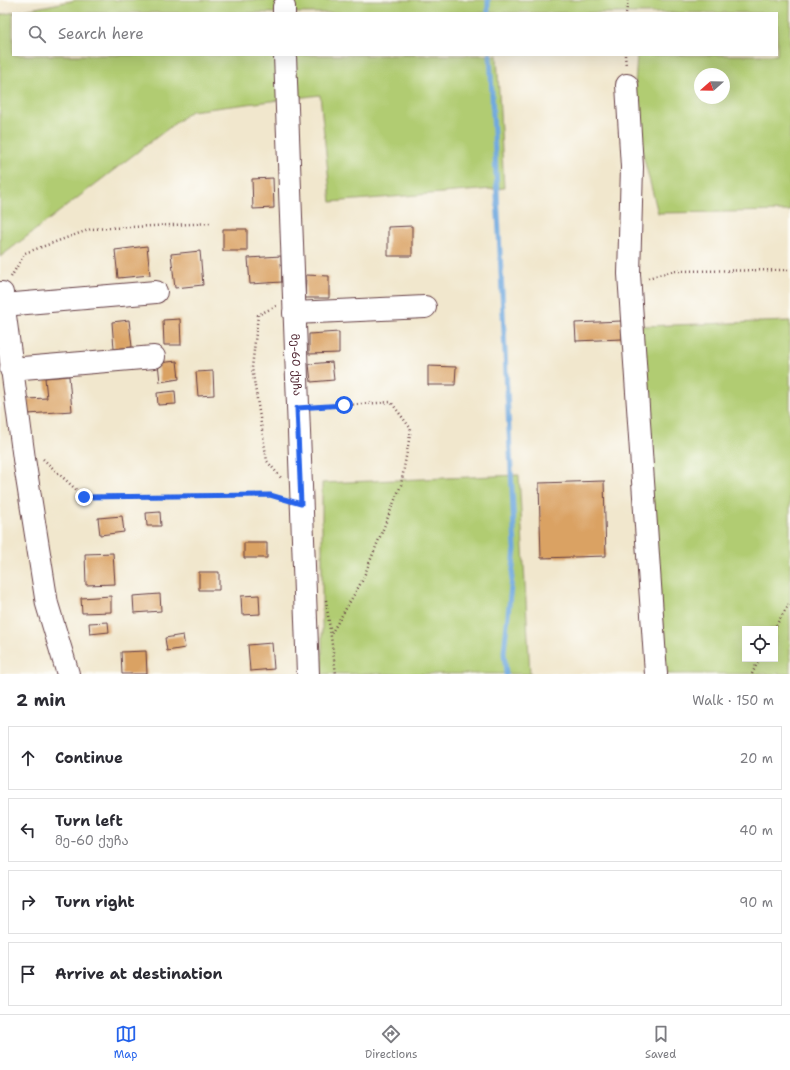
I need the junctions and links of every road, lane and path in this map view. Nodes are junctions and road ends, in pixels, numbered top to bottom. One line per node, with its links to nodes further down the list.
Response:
1 (628, 0): 2 (path)
2 (626, 12)
3 (285, 56): 10 (street, მე-60 ქუჩა)
4 (627, 85): 7 (street)
5 (212, 223): 9 (path)
6 (790, 270): 7 (path)
7 (629, 284): 23 (street)
8 (156, 292): 9 (street)
9 (2, 299): 13 (street)
10 (293, 306): 11 (street); 14 (street, მე-60 ქუჩა); 16 (path)
11 (425, 307)
12 (154, 357): 13 (street)
13 (11, 369): 15 (street)
14 (297, 408): 16 (street, მე-60 ქუჩა); 19 (path)
15 (24, 459): 16 (path); 21 (street)
16 (301, 504): 22 (street, მე-60 ქუჩა)
17 (790, 602): 18 (path)
18 (776, 626)
19 (330, 634)
20 (758, 662): 24 (path)
21 (68, 674)
22 (308, 674)
23 (656, 674)
24 (752, 674)

